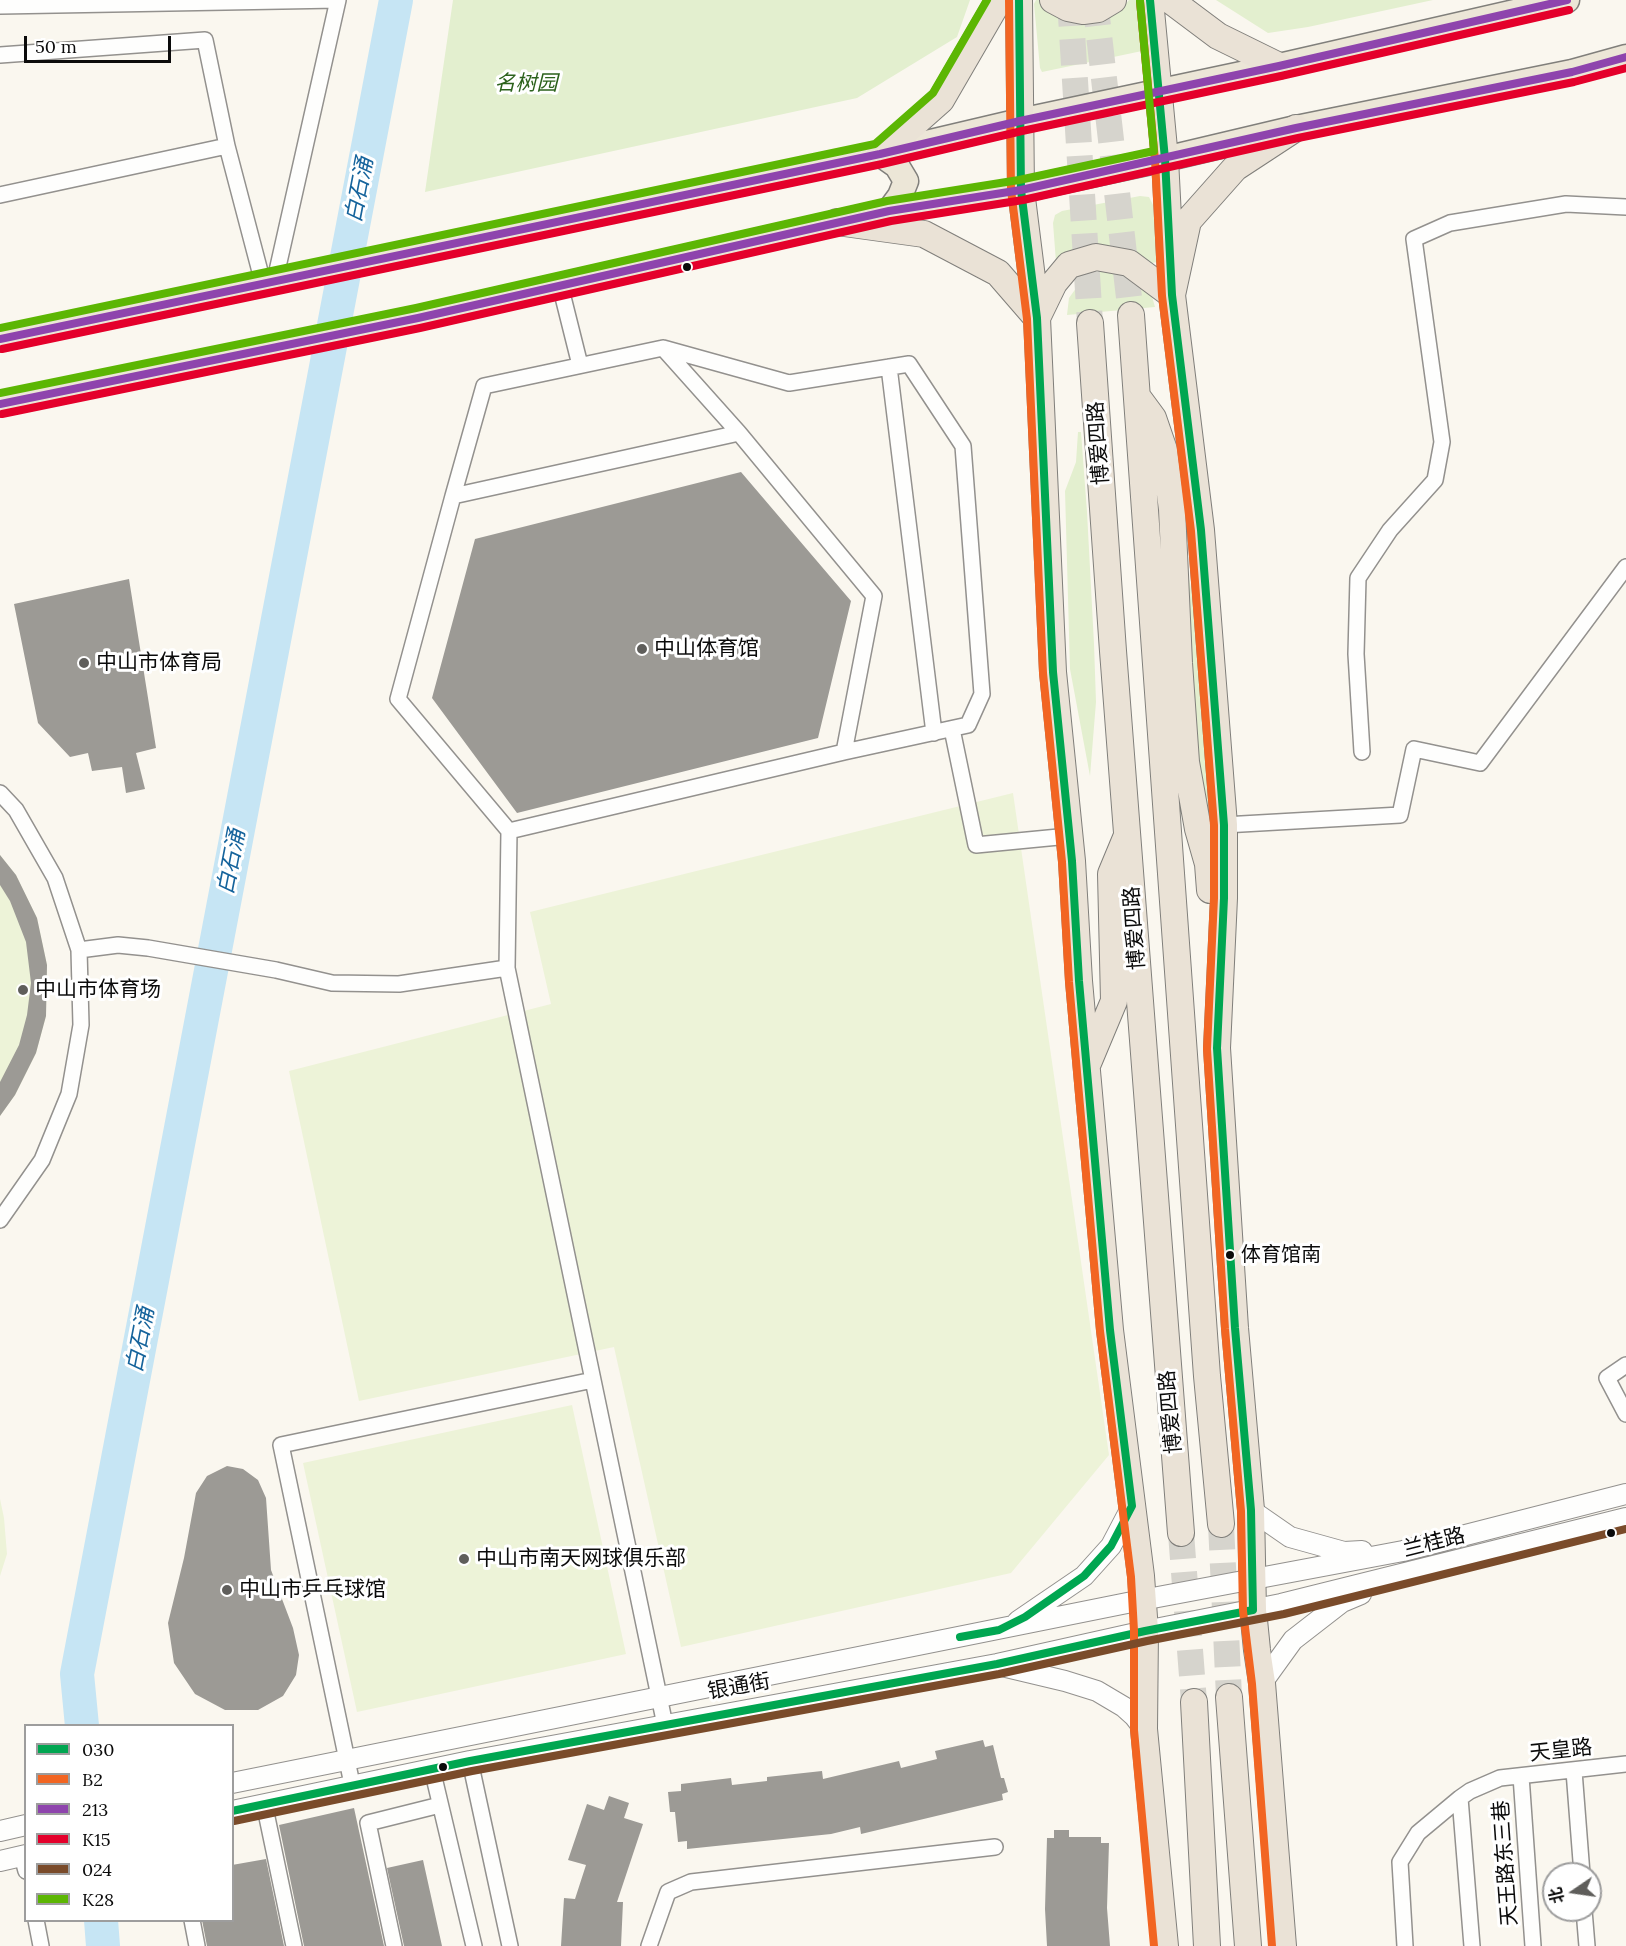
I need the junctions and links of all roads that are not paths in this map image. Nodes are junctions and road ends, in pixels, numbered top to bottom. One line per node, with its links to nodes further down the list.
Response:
1 (338, 0): 9 (street); 25 (street)
2 (999, 0): 18 (highway)
3 (1019, 0): 15 (highway)
4 (1053, 0): 5 (highway)
5 (1113, 0)
6 (1150, 0): 14 (highway)
7 (1170, 0): 13 (highway)
8 (1567, 0): 13 (main road)
9 (45, 3): 10 (street)
10 (0, 6)
11 (0, 55): 17 (street)
12 (1626, 57): 16 (main road)
13 (1279, 66): 14 (main road)
14 (1159, 92): 15 (main road); 19 (highway)
15 (1020, 121): 18 (main road); 20 (highway)
16 (1296, 128): 19 (main road); 27 (highway)
17 (228, 146): 21 (street); 25 (street)
18 (880, 154): 23 (main road); 25 (main road)
19 (1165, 159): 20 (main road); 27 (highway)
20 (1021, 190): 23 (main road); 29 (highway)
21 (0, 193)
22 (1626, 207): 43 (street)
23 (889, 211): 24 (main road)
24 (837, 222): 26 (main road); 29 (highway)
25 (269, 282): 31 (main road)
26 (560, 285): 33 (street); 36 (main road)
27 (1172, 295): 29 (highway); 45 (highway)
28 (1131, 315): 35 (highway, 博爱四路)
29 (1037, 318): 48 (highway)
30 (1090, 323): 47 (highway, 博爱四路)
31 (0, 339)
32 (663, 348): 33 (street); 34 (street); 37 (street)
33 (580, 365): 38 (street)
34 (889, 367): 40 (street); 41 (street)
35 (1136, 395): 51 (highway); 61 (highway, 博爱四路)
36 (0, 404)
37 (739, 433): 38 (street); 42 (street)
38 (453, 496): 46 (street)
39 (1626, 567): 45 (street)
40 (952, 729): 41 (street); 48 (street)
41 (934, 733): 42 (street)
42 (844, 752): 46 (street)
43 (1362, 752)
44 (0, 793): 49 (street)
45 (1224, 825): 51 (highway)
46 (509, 831): 50 (street)
47 (1128, 832): 52 (highway); 62 (highway, 博爱四路)
48 (1069, 836): 52 (highway)
49 (79, 950): 50 (street); 53 (street)
50 (507, 968): 55 (street)
51 (1217, 1048): 59 (highway)
52 (1086, 1066): 58 (highway)
53 (0, 1220)
54 (1626, 1365): 56 (street)
55 (593, 1380): 73 (street); 77 (street)
56 (1626, 1414)
57 (1626, 1494): 63 (street, 兰桂路)
58 (1132, 1506): 66 (highway); 68 (street)
59 (1251, 1510): 63 (street); 65 (highway)
60 (1626, 1518): 64 (street, 兰桂路)
61 (1221, 1524)
62 (1181, 1533)
63 (1404, 1551): 65 (street, 兰桂路)
64 (1410, 1574): 67 (street, 兰桂路); 71 (street)
65 (1252, 1580): 66 (street, 银通街); 67 (highway)
66 (1142, 1600): 68 (street, 银通街); 69 (highway)
67 (1254, 1610): 69 (street, 银通街); 71 (highway)
68 (999, 1630): 73 (street, 银通街)
69 (1145, 1631): 70 (street, 银通街); 76 (highway)
70 (997, 1664): 75 (street, 银通街); 76 (street)
71 (1262, 1683): 108 (highway)
72 (1229, 1696): 107 (highway)
73 (660, 1697): 75 (street); 77 (street, 银通街)
74 (1194, 1702): 106 (highway)
75 (665, 1725): 78 (street, 银通街)
76 (1144, 1729): 105 (highway)
77 (347, 1760): 83 (street, 银通街); 84 (street)
78 (470, 1761): 80 (street, 银通街); 103 (street)
79 (1626, 1764): 81 (street, 天皇路)
80 (432, 1769): 84 (street, 银通街); 87 (street)
81 (1574, 1771): 82 (street, 天皇路); 94 (street)
82 (1521, 1776): 85 (street, 天皇路); 111 (street, 天王路东三巷)
83 (234, 1783)
84 (352, 1784): 86 (street, 银通街)
85 (1460, 1798): 109 (street, 天皇路); 110 (street)
86 (264, 1803): 88 (street, 银通街); 100 (street)
87 (440, 1805): 101 (street); 102 (street)
88 (234, 1810)
89 (24, 1825): 90 (street)
90 (0, 1830)
91 (995, 1847): 104 (street)
92 (0, 1861): 93 (street)
93 (24, 1861)
94 (1581, 1862)
95 (36, 1922): 98 (street)
96 (192, 1922): 99 (street)
97 (1585, 1922): 112 (street)
98 (41, 1946)
99 (197, 1946)
100 (294, 1946)
101 (394, 1946)
102 (474, 1946)
103 (510, 1946)
104 (649, 1946)
105 (1165, 1946)
106 (1207, 1946)
107 (1248, 1946)
108 (1283, 1946)
109 (1405, 1946)
110 (1472, 1946)
111 (1533, 1946)
112 (1587, 1946)

